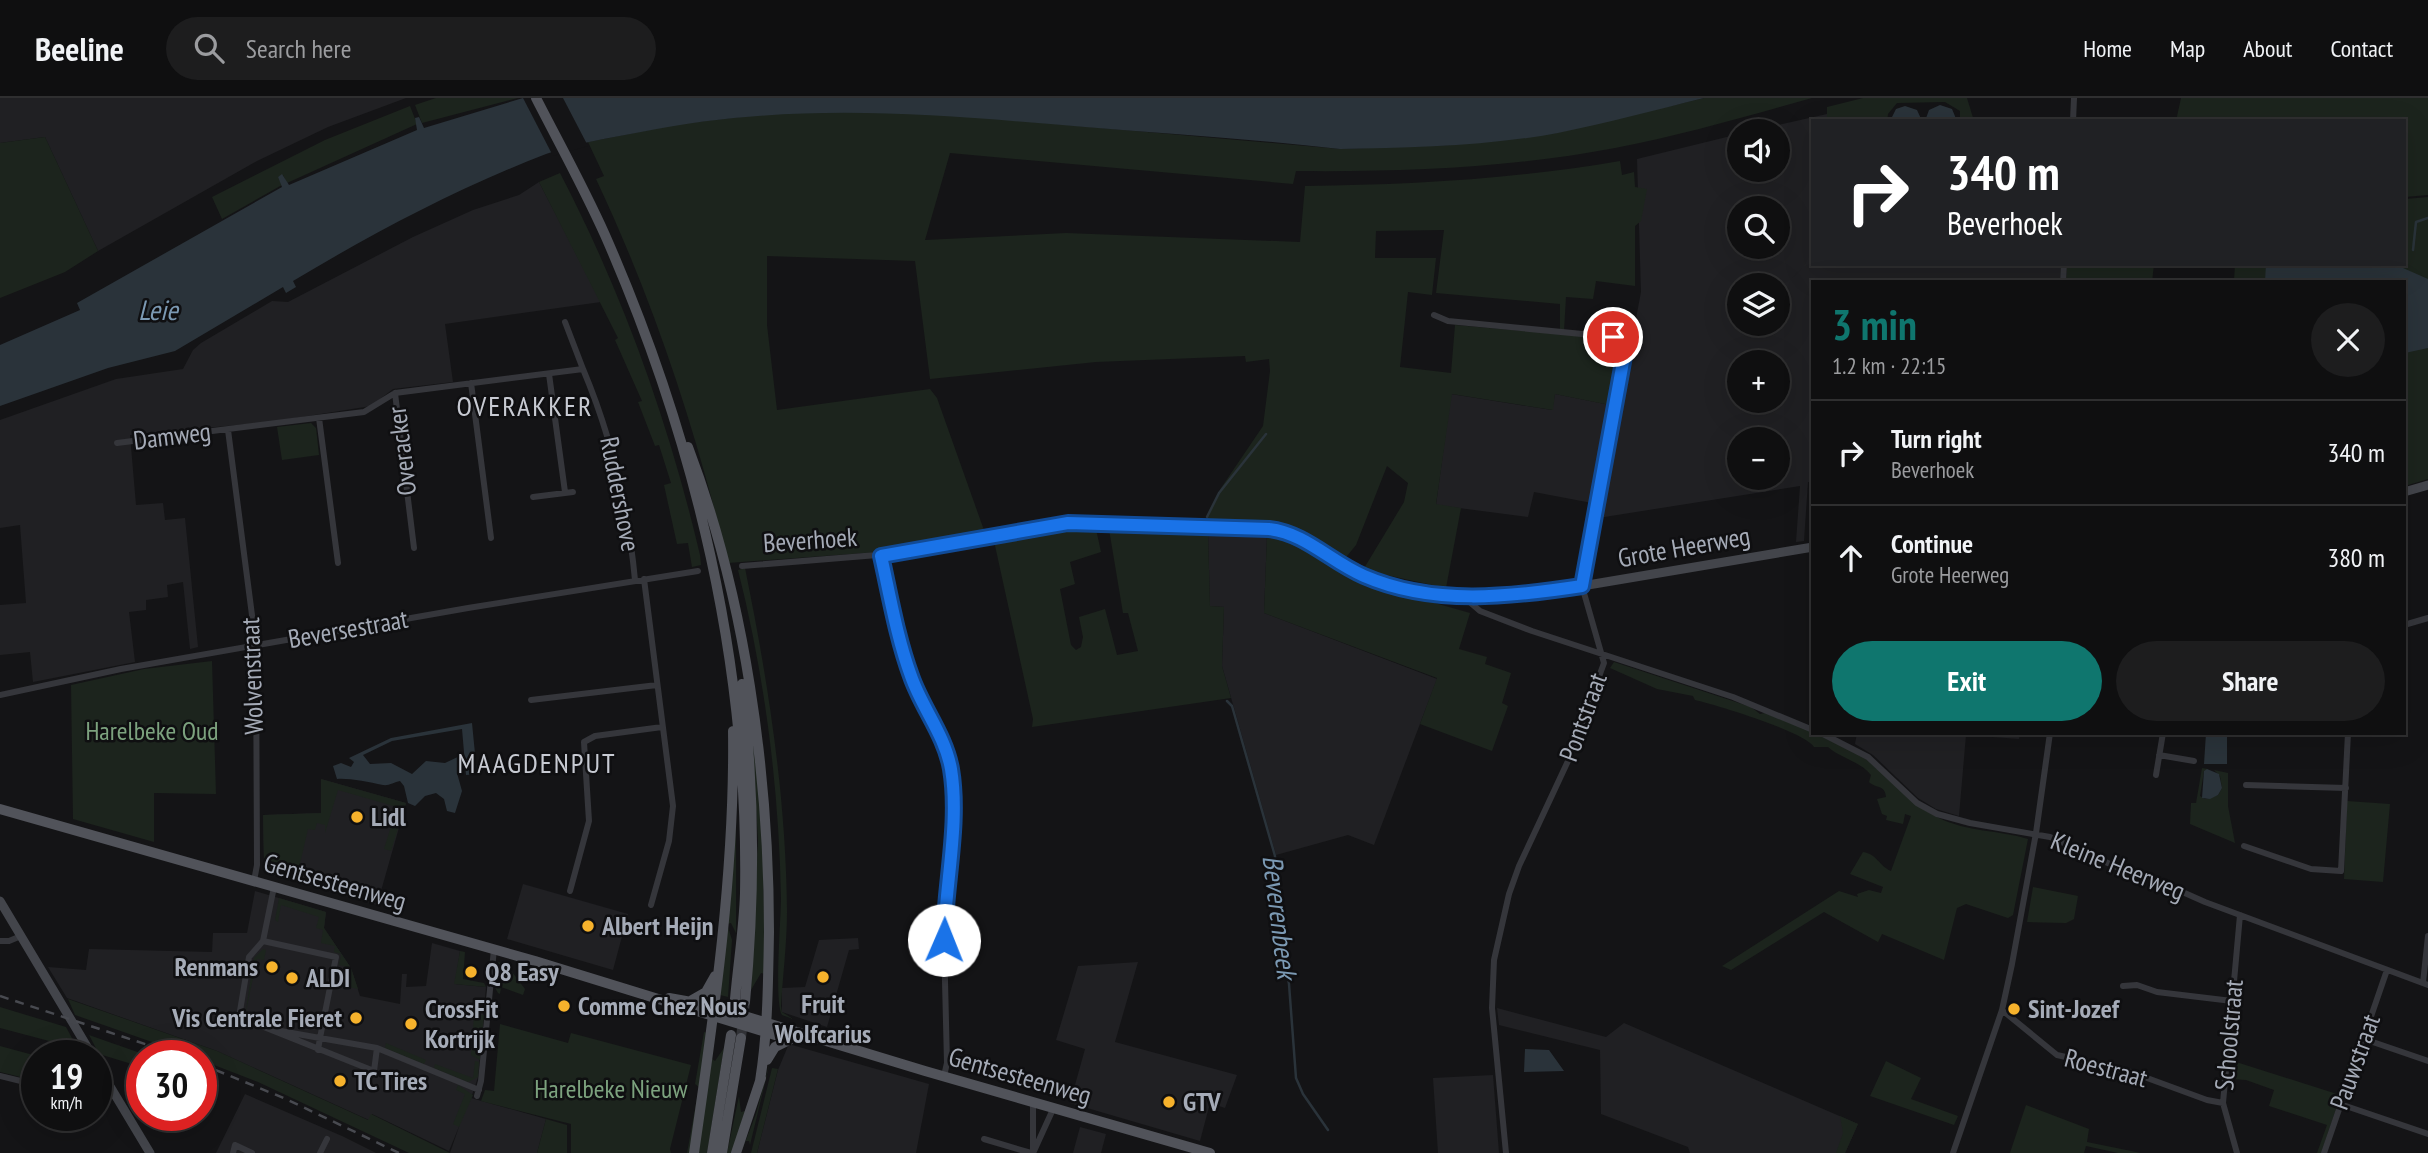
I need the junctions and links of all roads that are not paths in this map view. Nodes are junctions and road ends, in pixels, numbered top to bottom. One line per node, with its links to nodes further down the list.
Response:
1 (536, 98): 10 (main road)
2 (2074, 98): 3 (street)
3 (2073, 119)
4 (1434, 315): 30 (street, Pontstraat)
5 (565, 322): 6 (street, Ruddershove)
6 (583, 369): 7 (street); 29 (street, Ruddershove)
7 (550, 374): 8 (street); 16 (street, Ruddershove)
8 (471, 383): 9 (street); 20 (street)
9 (395, 393): 11 (street, Overacker); 22 (street, Overacker)
10 (669, 400): 32 (main road); 37 (main road)
11 (319, 418): 12 (street, Overacker); 25 (street)
12 (228, 430): 13 (street, Damweg); 35 (street, Wolvenstraat)
13 (117, 443)
14 (2428, 485): 15 (street)
15 (2406, 491)
16 (565, 492): 17 (street, Ruddershove); 18 (street, Ruddershove)
17 (573, 492)
18 (533, 497)
19 (1207, 528): 23 (street, Beverhoek); 24 (street, Beverhoek)
20 (491, 538)
21 (1811, 547): 30 (street, Grote Heerweg)
22 (414, 548)
23 (1321, 551): 31 (street, Grote Heerweg)
24 (881, 556): 26 (street, Beverhoek); 86 (street, Beverhoek)
25 (338, 563)
26 (742, 566)
27 (698, 571): 28 (street, Beversestraat)
28 (644, 579): 29 (street, Beversestraat); 38 (street)
29 (635, 580): 35 (street, Beversestraat)
30 (1582, 586): 31 (street, Grote Heerweg); 36 (street, Pontstraat)
31 (1465, 598): 36 (street)
32 (732, 604): 37 (main road); 75 (main road)
33 (2428, 618): 34 (street)
34 (2406, 624)
35 (256, 646): 39 (street, Beversestraat); 55 (street, Wolvenstraat)
36 (1601, 654): 42 (street); 107 (street, Pontstraat)
37 (732, 681): 66 (main road)
38 (657, 685): 40 (street); 41 (street)
39 (0, 695)
40 (531, 700)
41 (662, 727): 57 (street); 59 (street)
42 (1811, 729)
43 (1825, 735): 53 (street, Kleine Heerweg)
44 (2050, 735): 53 (street)
45 (2163, 735): 47 (street)
46 (2348, 735): 51 (street)
47 (2159, 755): 48 (street); 49 (street)
48 (2194, 761)
49 (2156, 775)
50 (2246, 785): 51 (street)
51 (2346, 788): 54 (street)
52 (0, 809): 55 (main road, Gentsesteenweg)
53 (2036, 833): 60 (street, Kleine Heerweg); 73 (street)
54 (2244, 846)
55 (254, 881): 56 (main road, Gentsesteenweg)
56 (274, 887): 64 (street); 65 (main road, Gentsesteenweg)
57 (570, 891)
58 (0, 901): 61 (street)
59 (651, 905)
60 (2240, 915): 67 (street, Kleine Heerweg); 72 (street, Schoolstraat)
61 (21, 936): 63 (street); 81 (street)
62 (2428, 936): 68 (street)
63 (0, 941)
64 (263, 941): 76 (street); 77 (street)
65 (494, 949): 70 (main road, Gentsesteenweg); 82 (street)
66 (718, 962): 71 (main road); 74 (main road)
67 (2387, 970): 68 (street, Kleine Heerweg); 80 (street, Pauwstraat)
68 (2426, 984)
69 (2123, 985): 72 (street)
70 (658, 998): 71 (main road, Gentsesteenweg); 74 (main road, Gentsesteenweg)
71 (692, 1000): 74 (main road, Gentsesteenweg)
72 (2232, 1000): 91 (street, Schoolstraat)
73 (2002, 1010): 91 (street, Roestraat); 108 (street)
74 (714, 1011): 75 (main road, Gentsesteenweg); 101 (main road)
75 (767, 1027): 78 (main road, Gentsesteenweg); 79 (main road, Gentsesteenweg); 88 (main road)
76 (264, 1028): 77 (street); 83 (street)
77 (320, 1038): 82 (street); 83 (street)
78 (819, 1038): 79 (main road, Gentsesteenweg); 86 (main road, Gentsesteenweg)
79 (795, 1039): 88 (main road)
80 (2364, 1039): 84 (street); 92 (street, Pauwstraat)
81 (83, 1040)
82 (377, 1048): 83 (street)
83 (318, 1050)
84 (2428, 1061)
85 (0, 1076): 87 (street)
86 (944, 1076): 90 (main road, Gentsesteenweg)
87 (21, 1081)
88 (760, 1081): 104 (main road)
89 (113, 1092): 97 (street)
90 (1033, 1101): 93 (main road, Gentsesteenweg); 105 (street)
91 (2223, 1102): 109 (street, Schoolstraat)
92 (2340, 1104): 94 (street); 110 (street, Pauwstraat)
93 (1054, 1107): 105 (street); 106 (main road, Gentsesteenweg)
94 (2428, 1134)
95 (327, 1139): 100 (street)
96 (984, 1139): 105 (street)
97 (150, 1153)
98 (233, 1153): 99 (street)
99 (252, 1153)
100 (320, 1153)
101 (694, 1153)
102 (712, 1153): 103 (main road)
103 (722, 1153)
104 (736, 1153)
105 (1032, 1153)
106 (1210, 1153)
107 (1506, 1153)
108 (1953, 1153)
109 (2237, 1153)
110 (2323, 1153)

